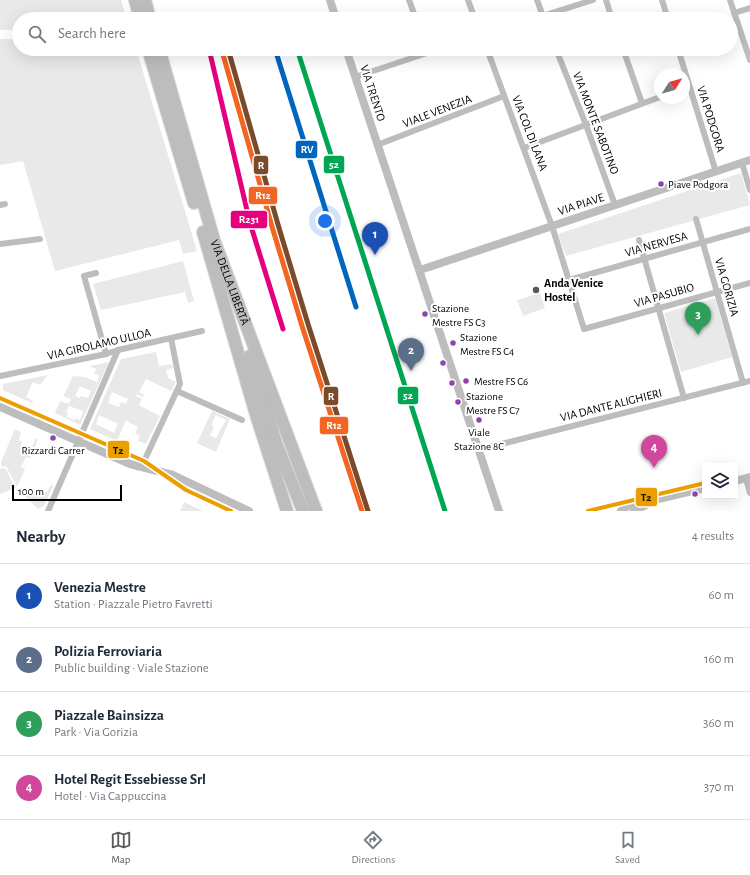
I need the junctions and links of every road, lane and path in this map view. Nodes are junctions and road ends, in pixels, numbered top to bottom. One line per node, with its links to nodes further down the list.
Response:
1 (135, 0): 12 (highway)
2 (145, 0): 13 (highway)
3 (330, 0): 14 (street)
4 (409, 0): 15 (street)
5 (468, 0): 16 (street)
6 (538, 0): 17 (street)
7 (593, 0): 18 (street)
8 (606, 0): 19 (street)
9 (662, 0): 20 (street)
10 (730, 0): 21 (street)
11 (750, 8): 22 (street)
12 (138, 12)
13 (148, 12)
14 (334, 12)
15 (413, 12)
16 (472, 12)
17 (542, 12)
18 (558, 12)
19 (610, 12)
20 (666, 12)
21 (734, 12)
22 (737, 12)
23 (738, 25): 32 (street)
24 (150, 56): 83 (highway, VIA DELLA LIBERTÀ)
25 (160, 56): 50 (highway, VIA DELLA LIBERTÀ)
26 (348, 56): 34 (street, VIA TRENTO)
27 (413, 56): 34 (street)
28 (490, 56): 35 (street, VIA COL DI LANA)
29 (559, 56): 39 (street, VIA MONTE SABOTINO)
30 (625, 56): 38 (street)
31 (680, 56): 33 (street, VIA PODGORA)
32 (750, 60)
33 (685, 68)
34 (355, 77): 40 (street, VIA TRENTO)
35 (504, 96): 40 (street, VIALE VENEZIA); 41 (street, VIA COL DI LANA)
36 (690, 98): 43 (street, VIA PODGORA)
37 (654, 99): 38 (street)
38 (642, 104): 39 (street)
39 (586, 125): 41 (street); 45 (street, VIA MONTE SABOTINO)
40 (377, 145): 55 (street, VIA TRENTO)
41 (524, 148): 47 (street, VIA COL DI LANA)
42 (746, 162): 43 (street, VIA PIAVE); 44 (street)
43 (716, 172): 45 (street, VIA PIAVE)
44 (750, 190)
45 (615, 205): 47 (street, VIA PIAVE)
46 (696, 219): 52 (street, VIA GORIZIA)
47 (552, 226): 55 (street, VIA PIAVE); 57 (street, VIA COL DI LANA)
48 (750, 228): 52 (street, VIA NERVESA)
49 (40, 238): 53 (street)
50 (214, 240): 84 (highway); 85 (highway, VIA DELLA LIBERTÀ)
51 (639, 240): 54 (street)
52 (703, 242): 54 (street, VIA NERVESA); 59 (street, VIA GORIZIA)
53 (0, 244)
54 (644, 258): 57 (street, VIA NERVESA); 60 (street)
55 (420, 270): 74 (street, VIA TRENTO)
56 (96, 273): 65 (street)
57 (569, 280): 61 (street, VIA COL DI LANA)
58 (750, 282): 59 (street, VIA PASUBIO)
59 (717, 292): 60 (street, VIA PASUBIO); 68 (street, VIA GORIZIA)
60 (658, 308): 61 (street, VIA PASUBIO); 70 (street)
61 (584, 329)
62 (202, 331): 63 (street, VIA GIROLAMO ULLOA)
63 (171, 338): 64 (street, VIA GIROLAMO ULLOA); 69 (street)
64 (118, 350): 65 (street, VIA GIROLAMO ULLOA); 73 (street)
65 (106, 354): 66 (street, VIA GIROLAMO ULLOA)
66 (0, 376)
67 (750, 381): 68 (street, VIA DANTE ALIGHIERI)
68 (743, 383): 70 (street, VIA DANTE ALIGHIERI)
69 (177, 391): 72 (street); 75 (street)
70 (684, 398): 74 (street, VIA DANTE ALIGHIERI)
71 (0, 407): 73 (street)
72 (242, 420)
73 (78, 442): 75 (street); 81 (street)
74 (478, 450): 86 (street, VIA TRENTO)
75 (137, 466): 82 (street)
76 (748, 478): 77 (street); 79 (street)
77 (738, 480)
78 (700, 488): 80 (street)
79 (750, 493)
80 (654, 500): 87 (street); 88 (street)
81 (48, 511)
82 (249, 511)
83 (287, 511)
84 (303, 511)
85 (316, 511)
86 (499, 511)
87 (621, 511)
88 (634, 511)

